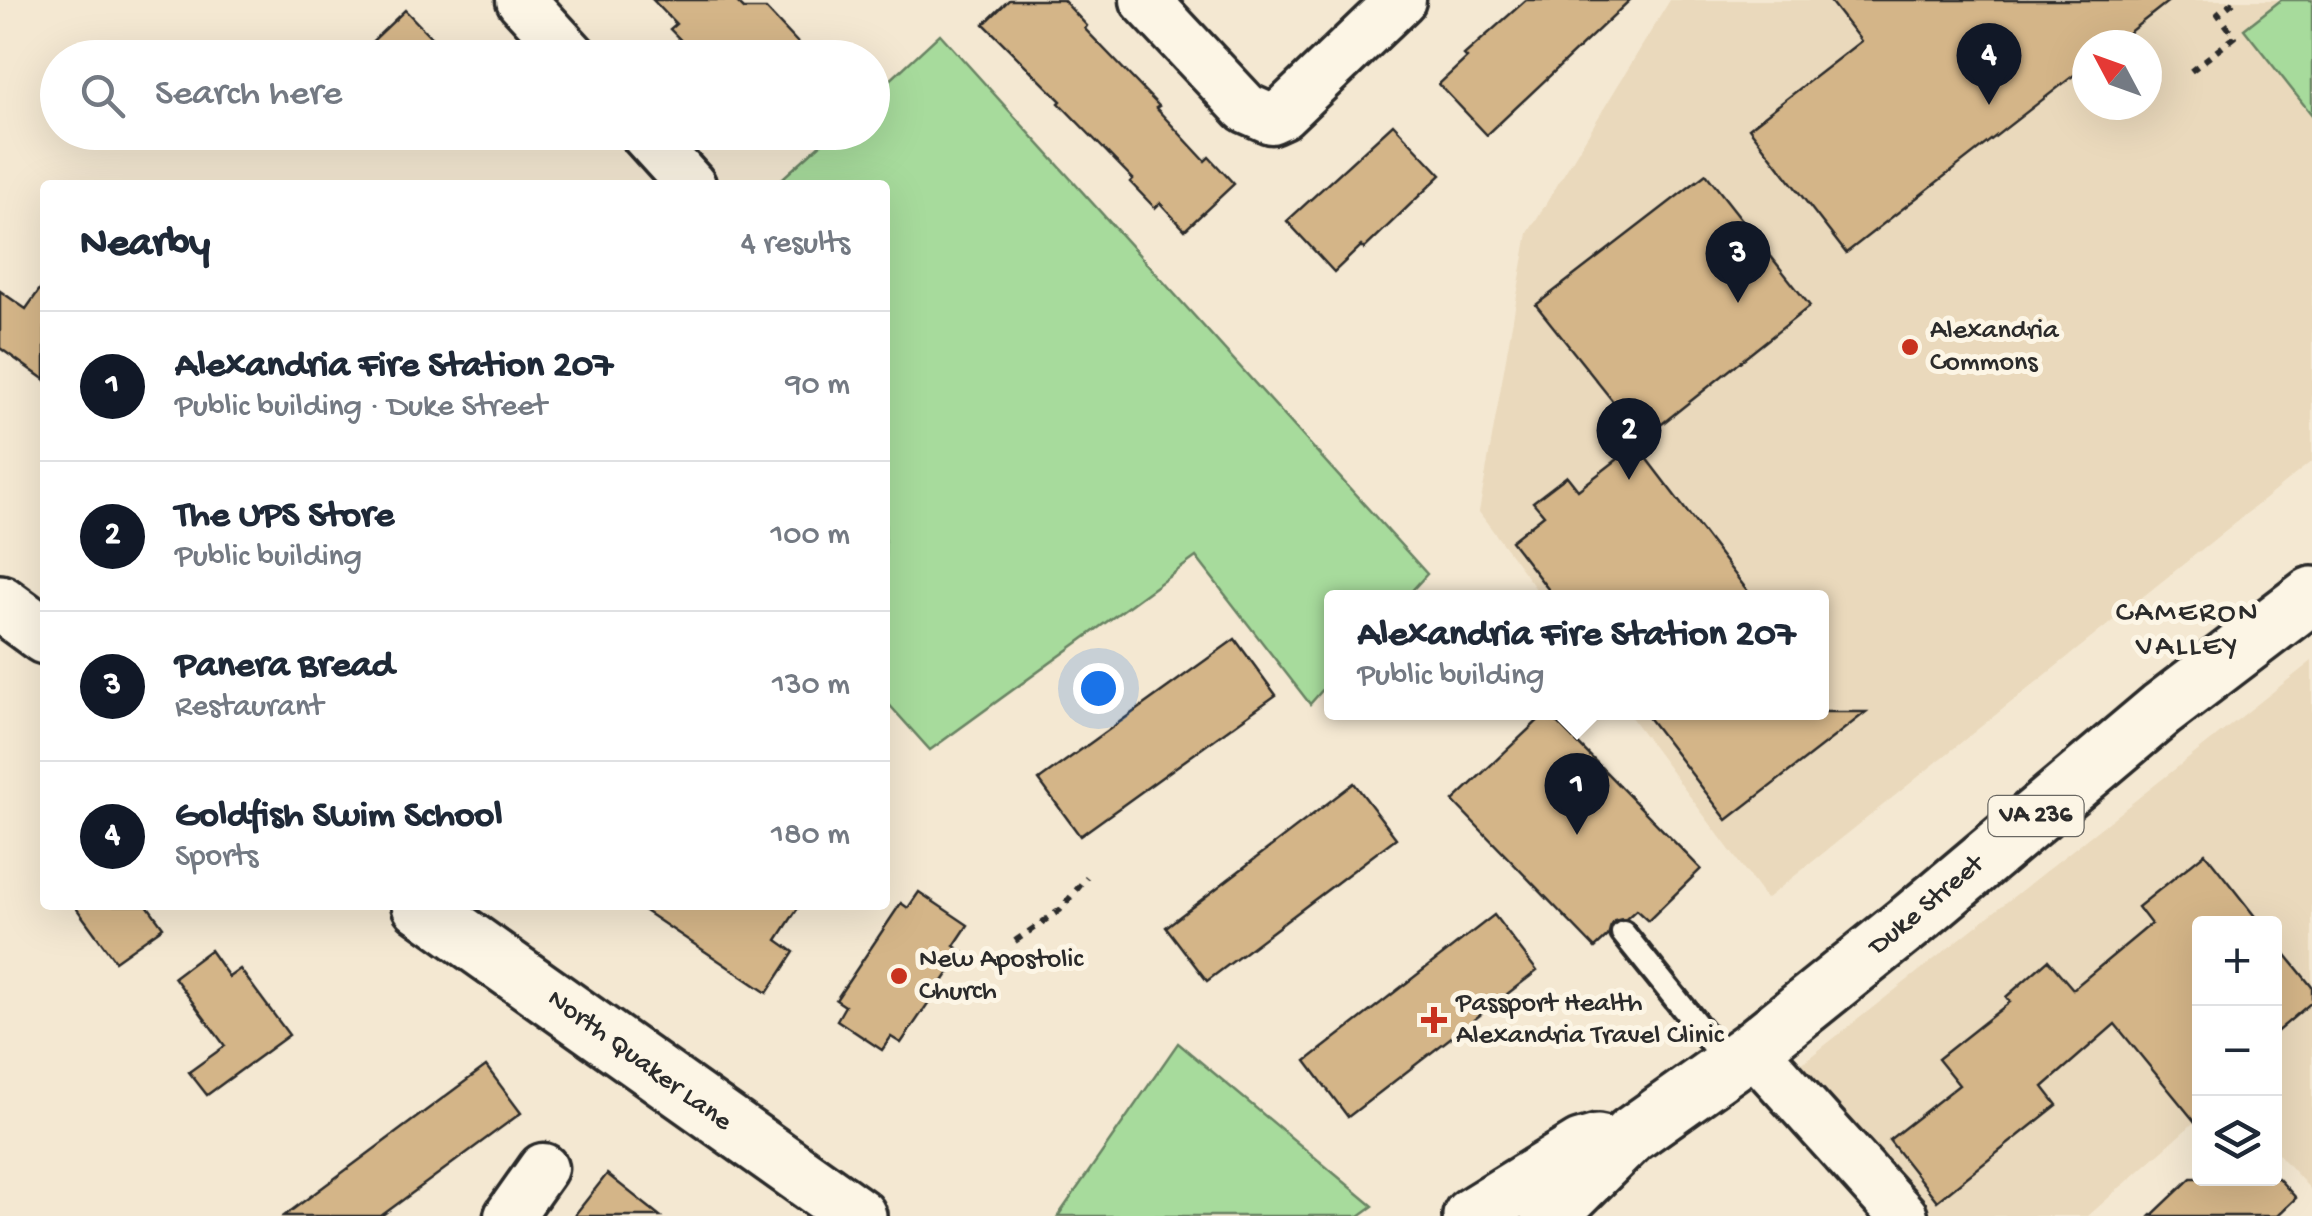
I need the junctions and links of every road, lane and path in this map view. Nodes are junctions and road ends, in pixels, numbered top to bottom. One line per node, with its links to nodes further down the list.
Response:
1 (521, 0): 5 (street)
2 (1144, 0): 3 (street)
3 (1401, 0)
4 (2236, 0): 6 (path)
5 (558, 40)
6 (2192, 71)
7 (659, 150): 8 (street)
8 (686, 180)
9 (2312, 595): 16 (main road, Duke Street / VA 236)
10 (0, 604): 11 (main road)
11 (40, 632)
12 (1087, 877): 15 (path)
13 (427, 910): 20 (main road, North Quaker Lane)
14 (1624, 933): 16 (lane)
15 (1015, 941)
16 (1740, 1057): 17 (main road, Duke Street / VA 236); 23 (street)
17 (1631, 1135): 21 (main road, Duke Street / VA 236); 22 (main road, Duke Street / VA 236)
18 (543, 1168): 19 (street)
19 (508, 1216)
20 (858, 1216)
21 (1470, 1216)
22 (1550, 1216)
23 (1903, 1216)

